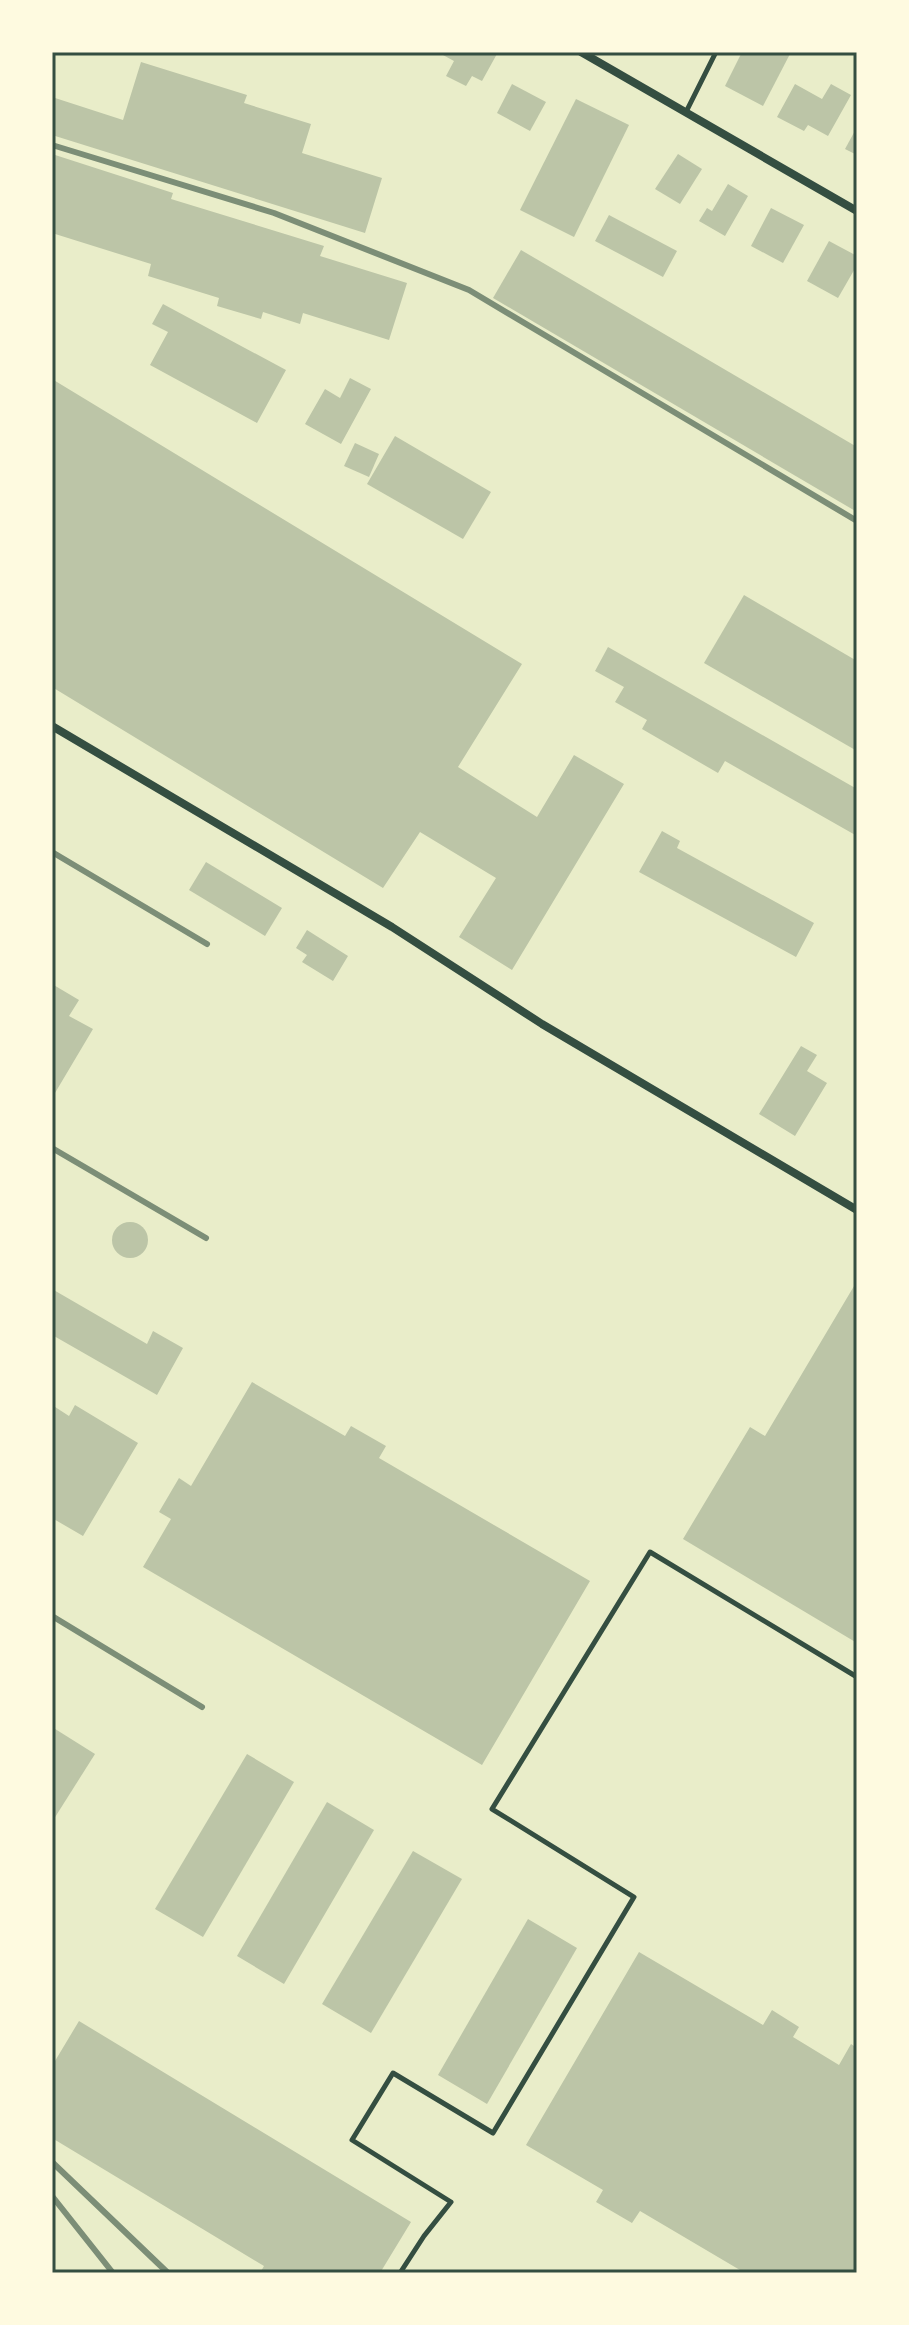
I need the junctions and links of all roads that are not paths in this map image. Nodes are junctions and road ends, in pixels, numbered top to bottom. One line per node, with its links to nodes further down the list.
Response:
1 (581, 52): 3 (street)
2 (716, 52): 3 (lane)
3 (686, 112): 4 (street)
4 (857, 211)
5 (52, 726): 6 (street)
6 (857, 1210)
7 (857, 1677): 8 (lane)
8 (400, 2273)

